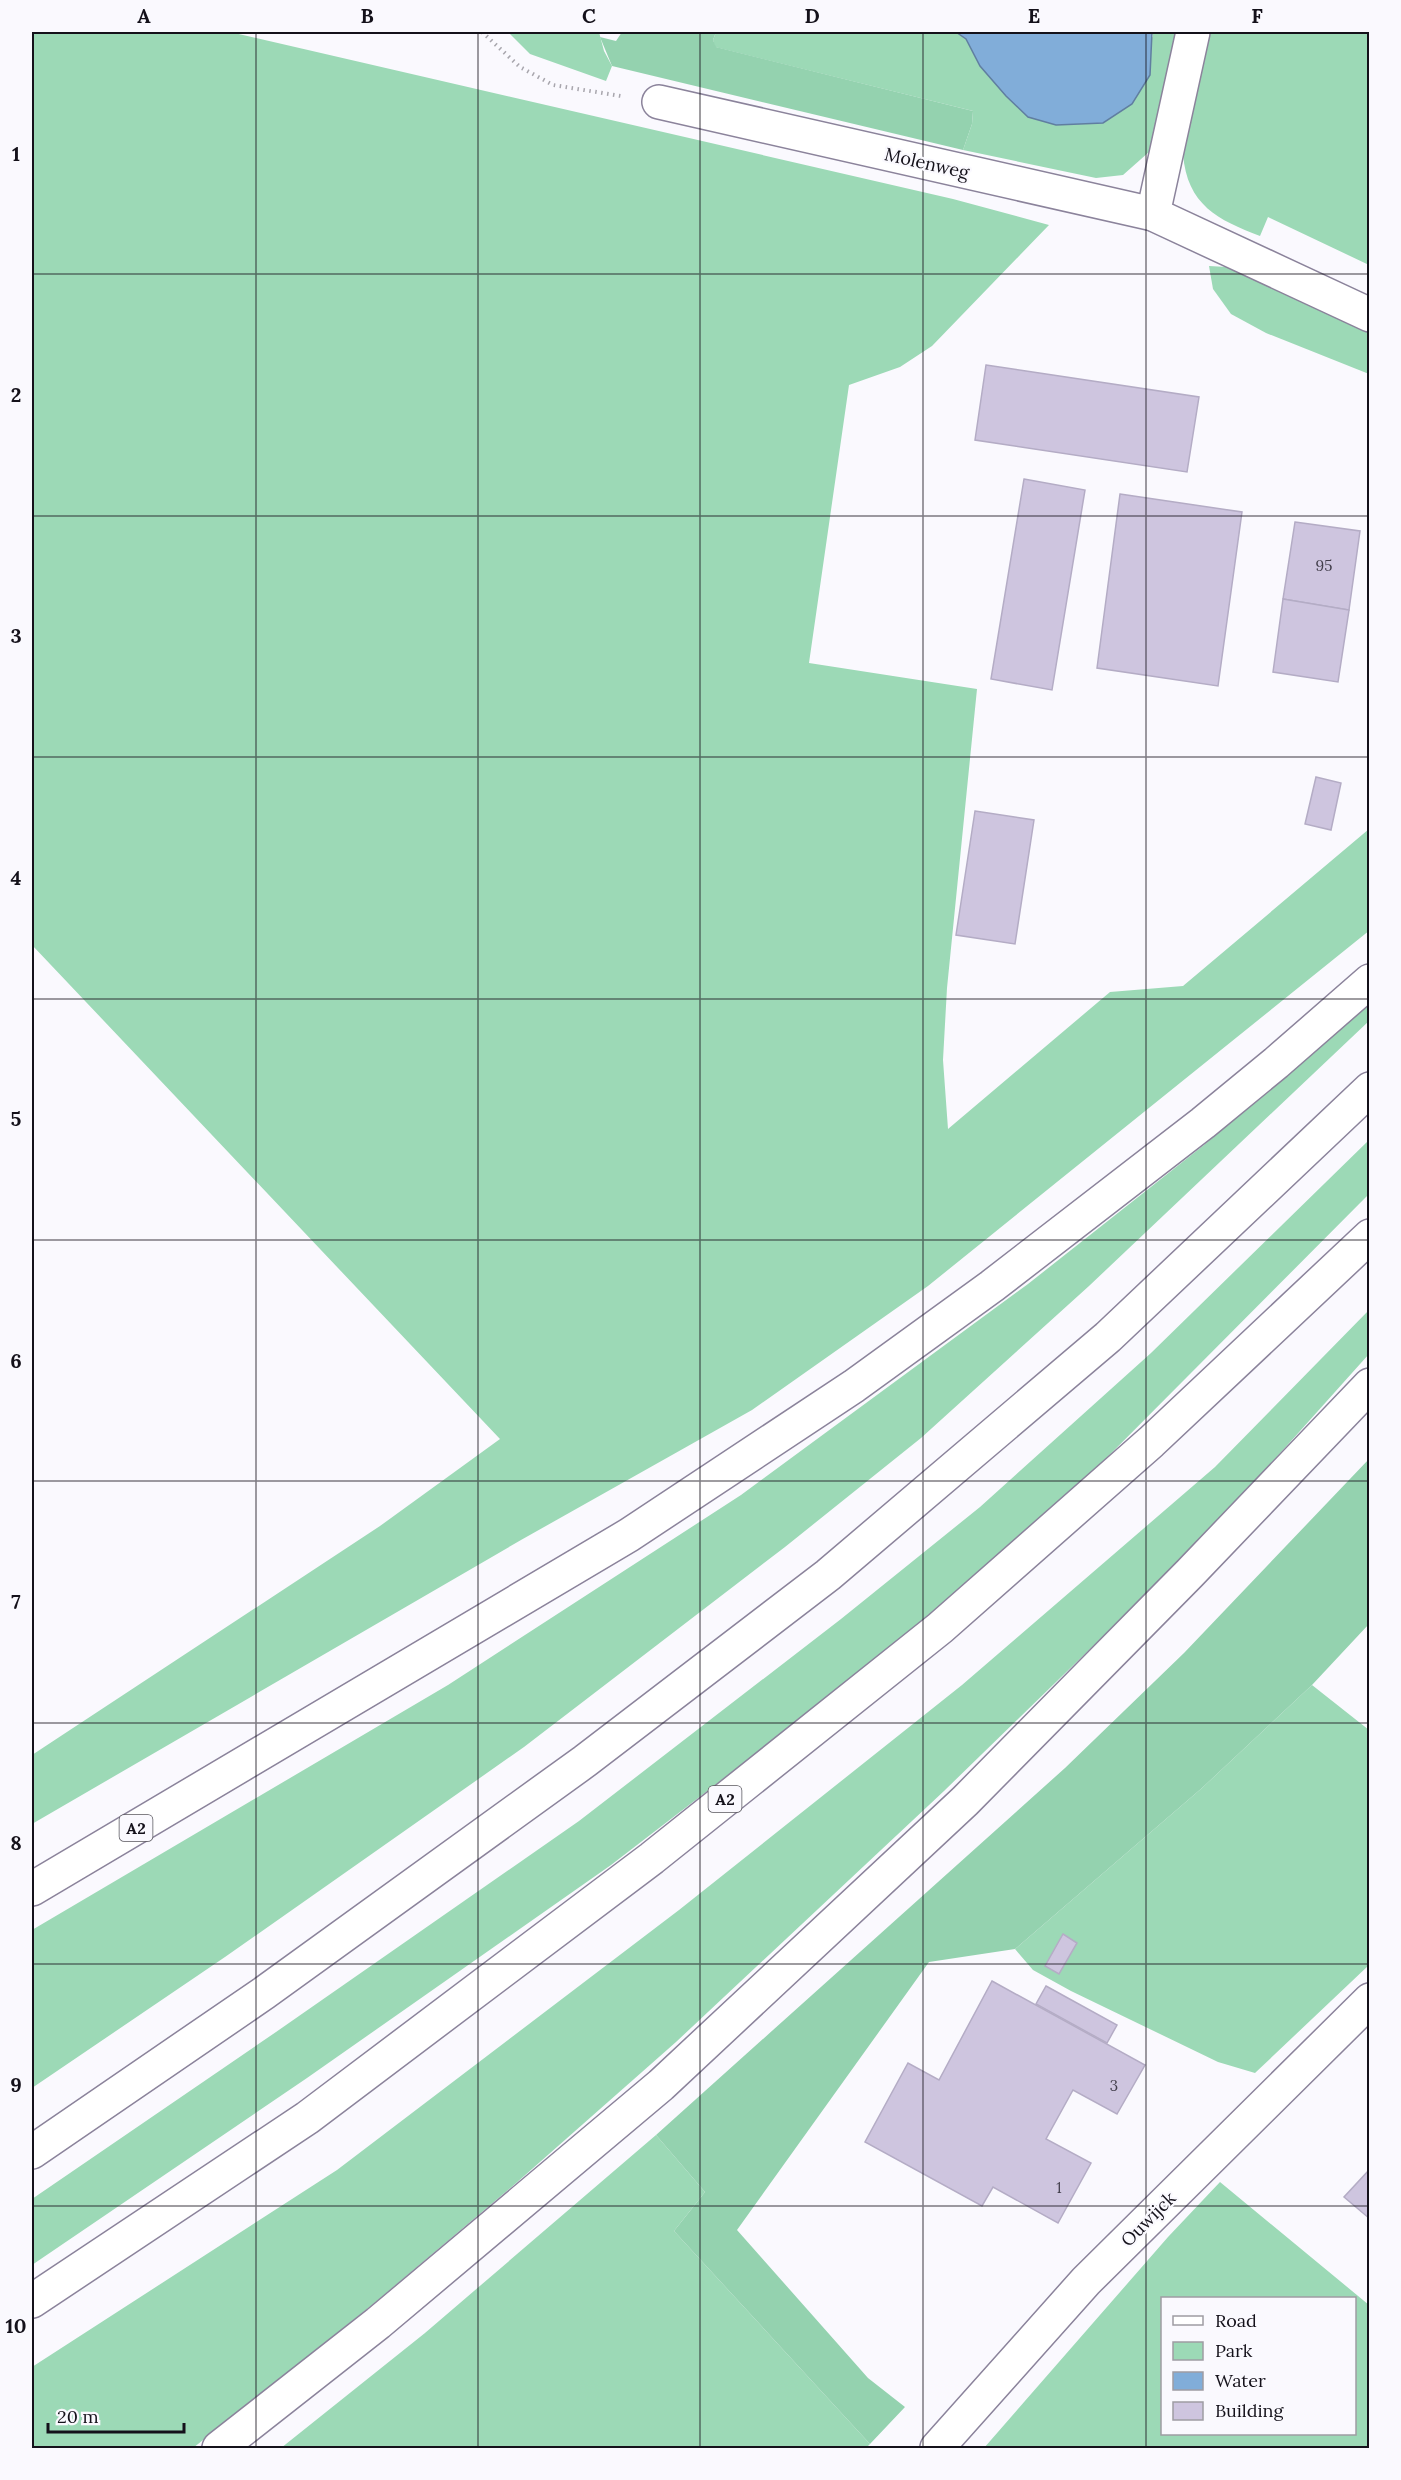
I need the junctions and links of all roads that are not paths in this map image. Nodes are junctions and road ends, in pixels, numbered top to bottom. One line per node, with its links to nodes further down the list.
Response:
1 (1193, 32): 3 (main road)
2 (659, 102): 3 (main road, Molenweg)
3 (1154, 214): 4 (main road, Molenweg)
4 (1370, 315)
5 (1370, 981): 9 (main road, A2)
6 (1370, 1089): 11 (main road)
7 (1370, 1236): 12 (main road, A2)
8 (1370, 1384): 13 (main road)
9 (32, 1889)
10 (1370, 2000): 14 (main road, Ouwijck)
11 (32, 2152)
12 (32, 2301)
13 (219, 2448)
14 (937, 2448)

